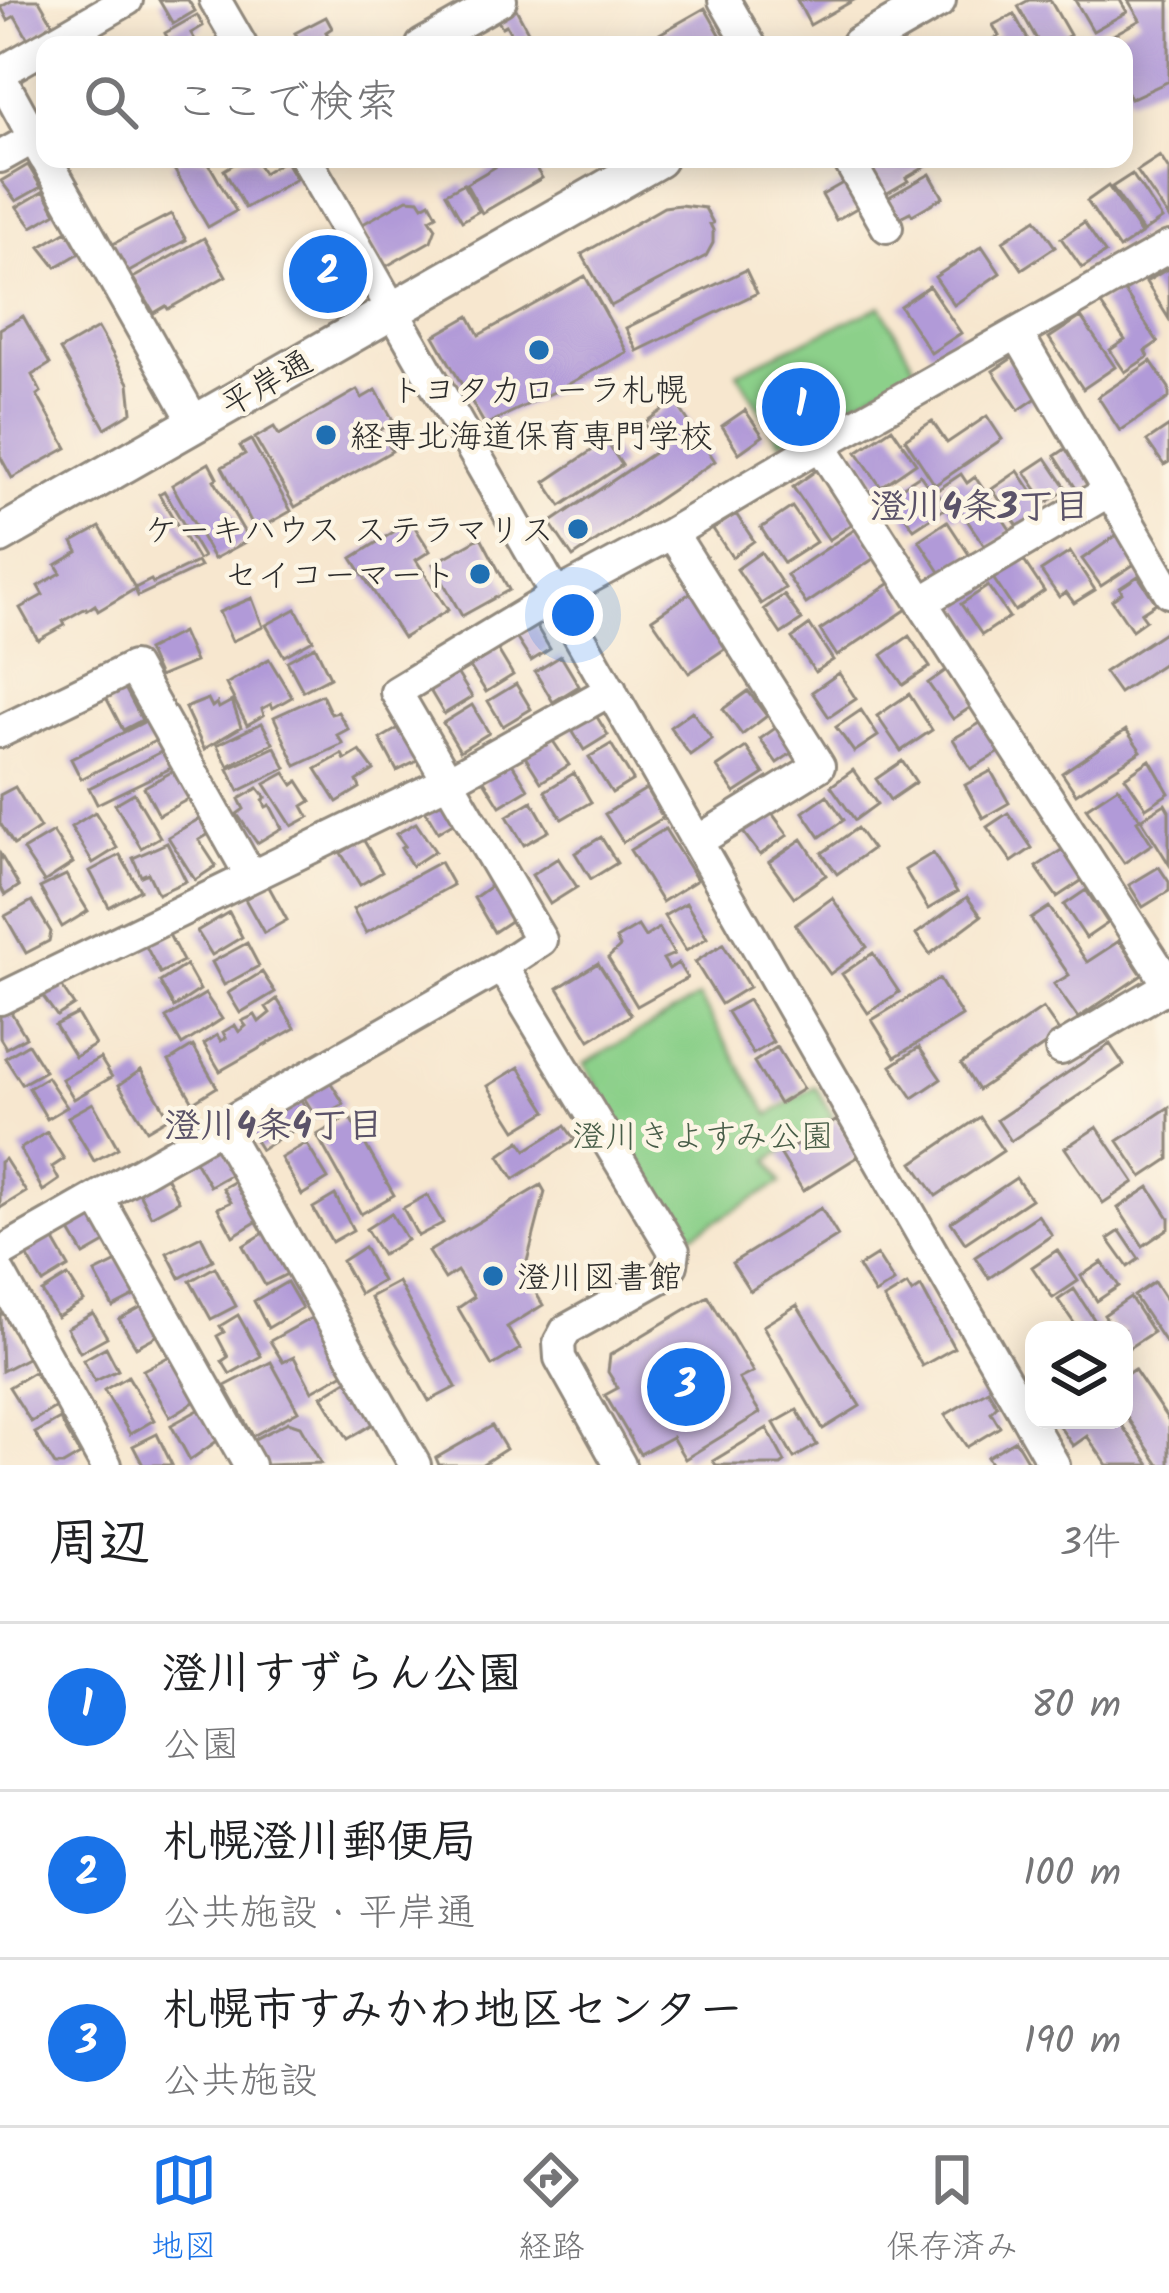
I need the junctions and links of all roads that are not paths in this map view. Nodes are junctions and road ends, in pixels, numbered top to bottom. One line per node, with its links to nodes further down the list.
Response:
1 (127, 0): 6 (street)
2 (215, 0): 7 (street)
3 (501, 0): 8 (street)
4 (724, 0): 9 (street)
5 (937, 0): 10 (street)
6 (64, 36)
7 (236, 36)
8 (438, 36)
9 (745, 36)
10 (875, 36)
11 (36, 53): 12 (street)
12 (0, 75): 13 (street)
13 (36, 143)
14 (36, 153): 15 (street)
15 (0, 157)
16 (50, 168): 24 (street)
17 (311, 168): 22 (street)
18 (642, 168): 22 (street, 平岸通)
19 (853, 168): 20 (street)
20 (887, 227)
21 (1169, 247): 23 (street)
22 (392, 310): 24 (street, 平岸通); 30 (street)
23 (1016, 333): 25 (street); 26 (street)
24 (195, 423): 28 (street, 平岸通)
25 (820, 445): 27 (street); 31 (street)
26 (1109, 491): 29 (street); 31 (street)
27 (672, 532): 30 (street); 35 (street)
28 (0, 535)
29 (1169, 592)
30 (556, 596): 32 (street); 34 (street)
31 (922, 602): 38 (street)
32 (611, 690): 34 (street); 35 (street)
33 (0, 733): 36 (street)
34 (450, 780): 36 (street); 37 (street)
35 (698, 841): 49 (street)
36 (250, 875): 39 (street)
37 (502, 966): 41 (street); 48 (street)
38 (1169, 985): 40 (street)
39 (0, 999)
40 (1061, 1048)
41 (221, 1126): 42 (street); 45 (street)
42 (98, 1197): 43 (street); 47 (street)
43 (0, 1253)
44 (0, 1274): 46 (street)
45 (401, 1460)
46 (106, 1465)
47 (250, 1465)
48 (620, 1465)
49 (1054, 1465)

